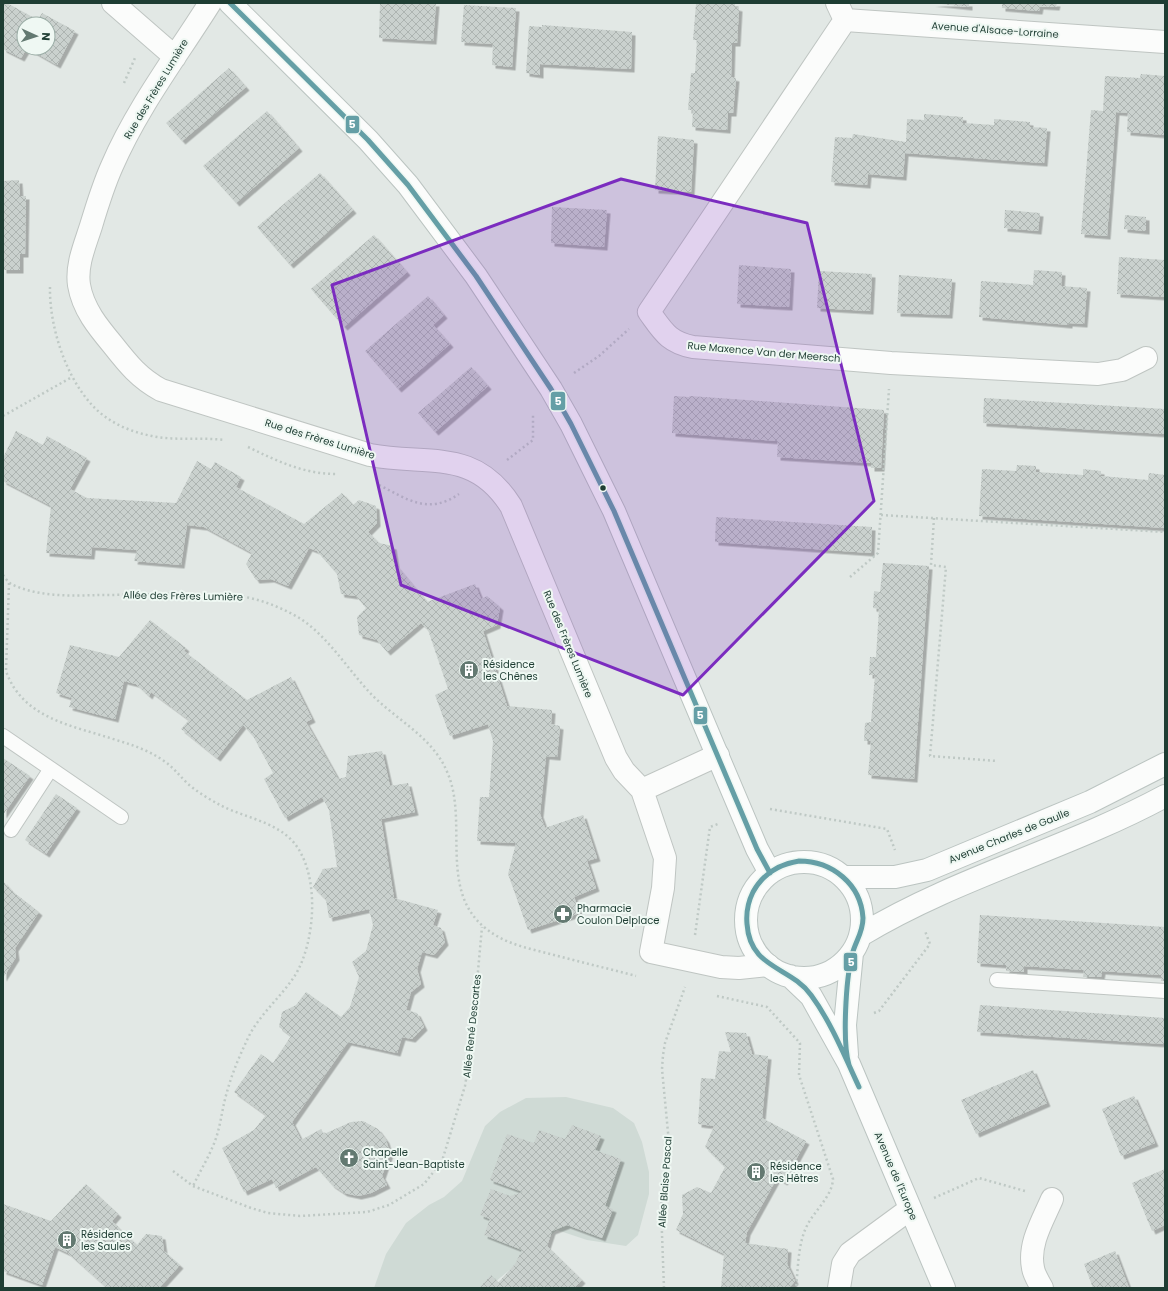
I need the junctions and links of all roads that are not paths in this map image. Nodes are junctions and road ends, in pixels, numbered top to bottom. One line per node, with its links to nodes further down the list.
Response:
1 (113, 3): 6 (street)
2 (210, 3): 6 (street, Rue des Frères Lumière)
3 (230, 3): 9 (street)
4 (841, 12): 5 (street, Avenue d'Alsace-Lorraine); 7 (street, Rue Maxence Van der Meersch)
5 (1165, 42)
6 (175, 57): 12 (street, Rue des Frères Lumière)
7 (1146, 358)
8 (3, 736): 11 (lane)
9 (718, 755): 12 (street); 16 (street)
10 (1165, 764): 17 (street, Avenue Charles de Gaulle)
11 (50, 770): 14 (lane); 15 (lane)
12 (642, 790): 19 (street, Rue des Frères Lumière)
13 (1165, 796): 18 (street)
14 (121, 817)
15 (11, 830)
16 (770, 873): 17 (street); 19 (street)
17 (844, 877): 18 (street)
18 (856, 944): 20 (street); 23 (street, Avenue de l'Europe)
19 (768, 965): 20 (street)
20 (790, 976): 23 (street, Avenue de l'Europe)
21 (997, 980): 22 (lane)
22 (1165, 991)
23 (849, 1064): 25 (street, Avenue de l'Europe)
24 (1052, 1199): 28 (street)
25 (910, 1209): 26 (street); 27 (street, Avenue de l'Europe)
26 (839, 1288)
27 (944, 1288)
28 (1042, 1288)

